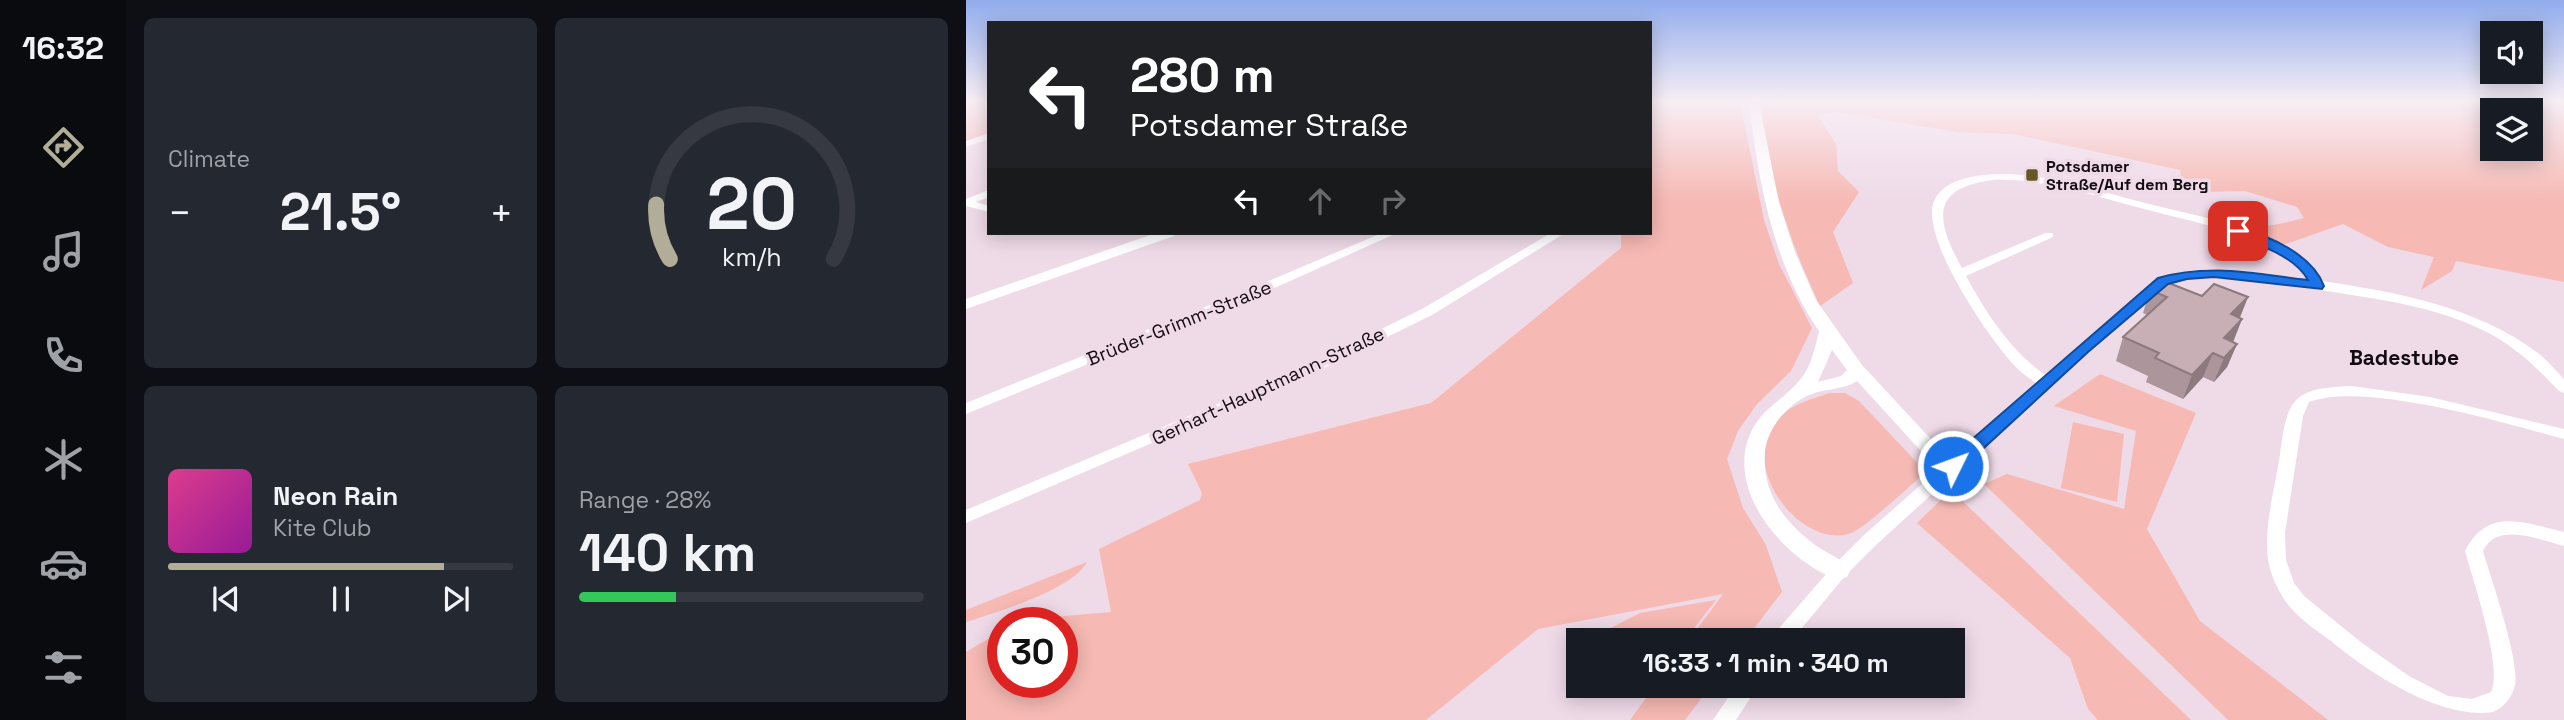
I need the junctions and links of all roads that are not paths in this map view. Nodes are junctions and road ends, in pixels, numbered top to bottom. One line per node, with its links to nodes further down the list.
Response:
1 (1758, 136): 14 (main road)
2 (987, 137): 3 (street)
3 (966, 144)
4 (987, 194): 5 (street)
5 (966, 203): 6 (street)
6 (987, 208)
7 (1163, 235): 13 (main road)
8 (1386, 235): 20 (street, Brüder-Grimm-Straße)
9 (1556, 235): 23 (street, Gerhart-Hauptmann-Straße)
10 (2049, 235): 11 (street)
11 (1959, 274): 12 (street); 17 (street)
12 (2317, 286): 17 (street); 18 (street)
13 (966, 303)
14 (1826, 331): 15 (main road); 16 (main road)
15 (1859, 370): 16 (main road); 19 (main road); 22 (main road)
16 (1813, 375): 19 (main road)
17 (2045, 383): 25 (street)
18 (2564, 388)
19 (1799, 392): 25 (main road)
20 (966, 408)
21 (2564, 433): 24 (street)
22 (1958, 479)
23 (966, 517)
24 (2564, 539)
25 (1839, 571): 26 (street)
26 (1791, 628)
27 (1740, 698): 28 (street)
28 (1724, 720)

